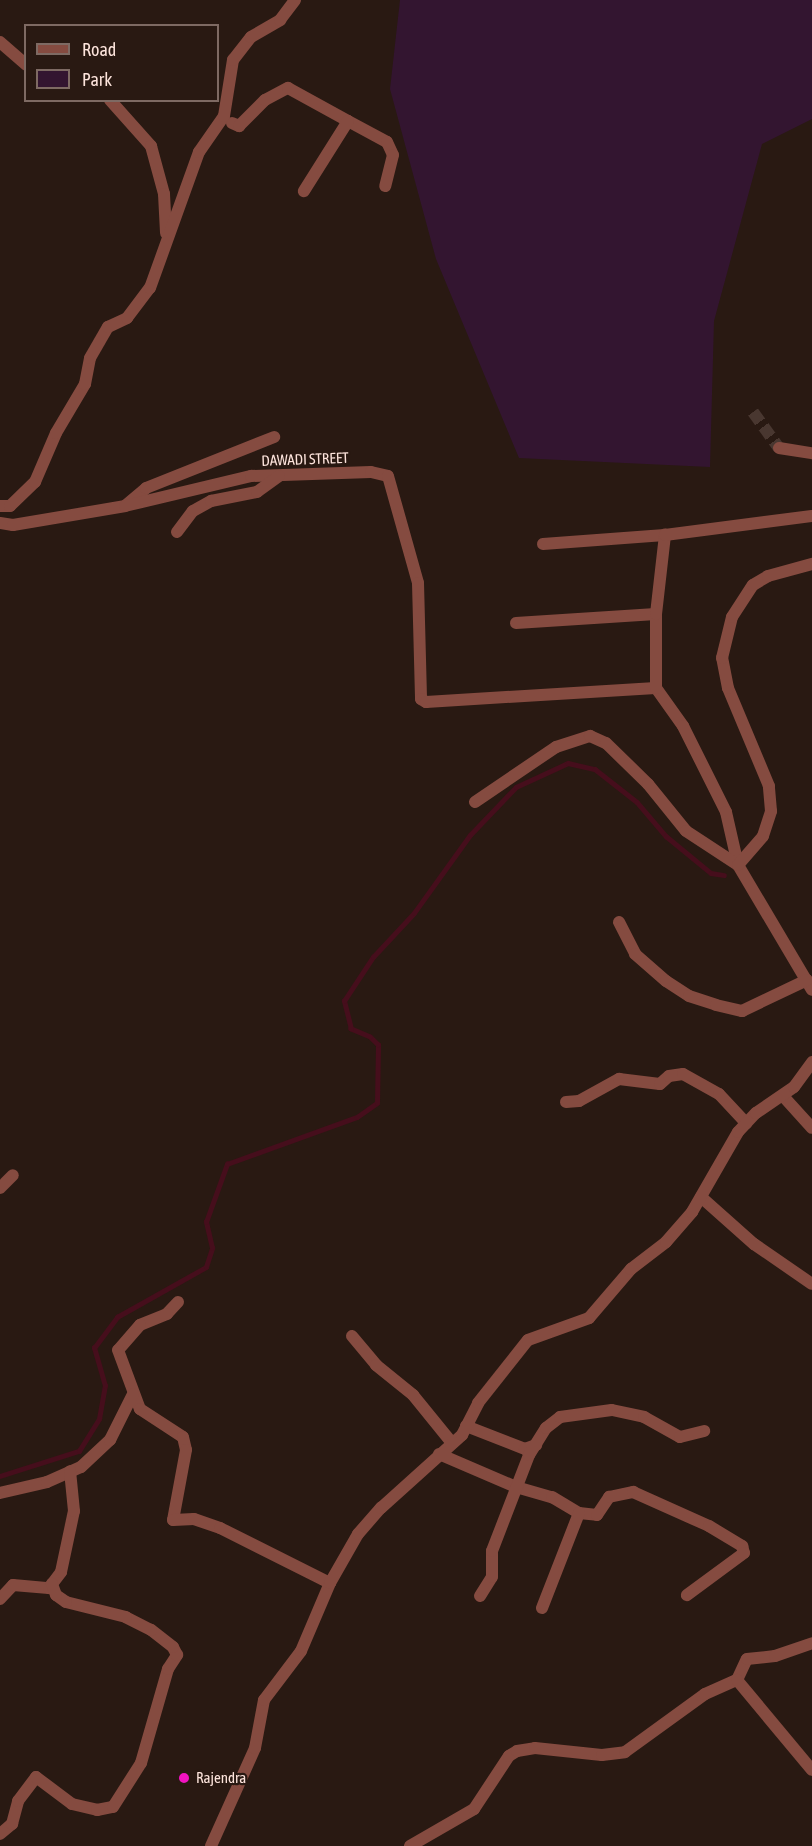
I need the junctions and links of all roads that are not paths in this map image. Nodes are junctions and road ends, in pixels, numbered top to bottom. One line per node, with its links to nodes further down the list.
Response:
1 (295, 0): 9 (street)
2 (0, 42): 3 (street)
3 (24, 63)
4 (112, 102): 9 (street)
5 (348, 121): 6 (street); 7 (street); 8 (street)
6 (232, 123)
7 (385, 186)
8 (304, 191)
9 (166, 249): 14 (street)
10 (274, 437): 15 (street)
11 (779, 448): 12 (street)
12 (812, 453)
13 (279, 476): 15 (street, DAWADI STREET); 18 (street); 24 (street, DAWADI STREET)
14 (0, 506)
15 (125, 506): 17 (street, DAWADI STREET)
16 (812, 516): 19 (street)
17 (0, 523)
18 (177, 532)
19 (665, 535): 20 (street); 22 (street)
20 (543, 544)
21 (812, 564): 26 (street)
22 (656, 614): 23 (street); 24 (street)
23 (516, 623)
24 (656, 688): 26 (street)
25 (475, 802): 26 (street)
26 (738, 865): 28 (street)
27 (619, 922): 28 (street)
28 (809, 985)
29 (812, 1062): 30 (street)
30 (783, 1096): 32 (street); 33 (street)
31 (566, 1102): 32 (street)
32 (746, 1123): 36 (street)
33 (812, 1128)
34 (13, 1175): 35 (street)
35 (0, 1188)
36 (701, 1197): 37 (street); 41 (street)
37 (812, 1284)
38 (178, 1302): 40 (street)
39 (352, 1336): 43 (street)
40 (133, 1395): 46 (street); 50 (street)
41 (466, 1426): 43 (street); 44 (street)
42 (704, 1431): 44 (street)
43 (452, 1443): 45 (street)
44 (536, 1445): 47 (street)
45 (439, 1454): 47 (street); 50 (street)
46 (70, 1471): 48 (street); 51 (street)
47 (516, 1487): 49 (street); 53 (street)
48 (0, 1493)
49 (579, 1513): 52 (street); 55 (street)
50 (330, 1583): 60 (street)
51 (52, 1584): 54 (street); 59 (street)
52 (687, 1595)
53 (480, 1596)
54 (0, 1599)
55 (542, 1608)
56 (812, 1643): 57 (street)
57 (736, 1680): 58 (street); 61 (street)
58 (812, 1770)
59 (0, 1834)
60 (211, 1846)
61 (410, 1846)

